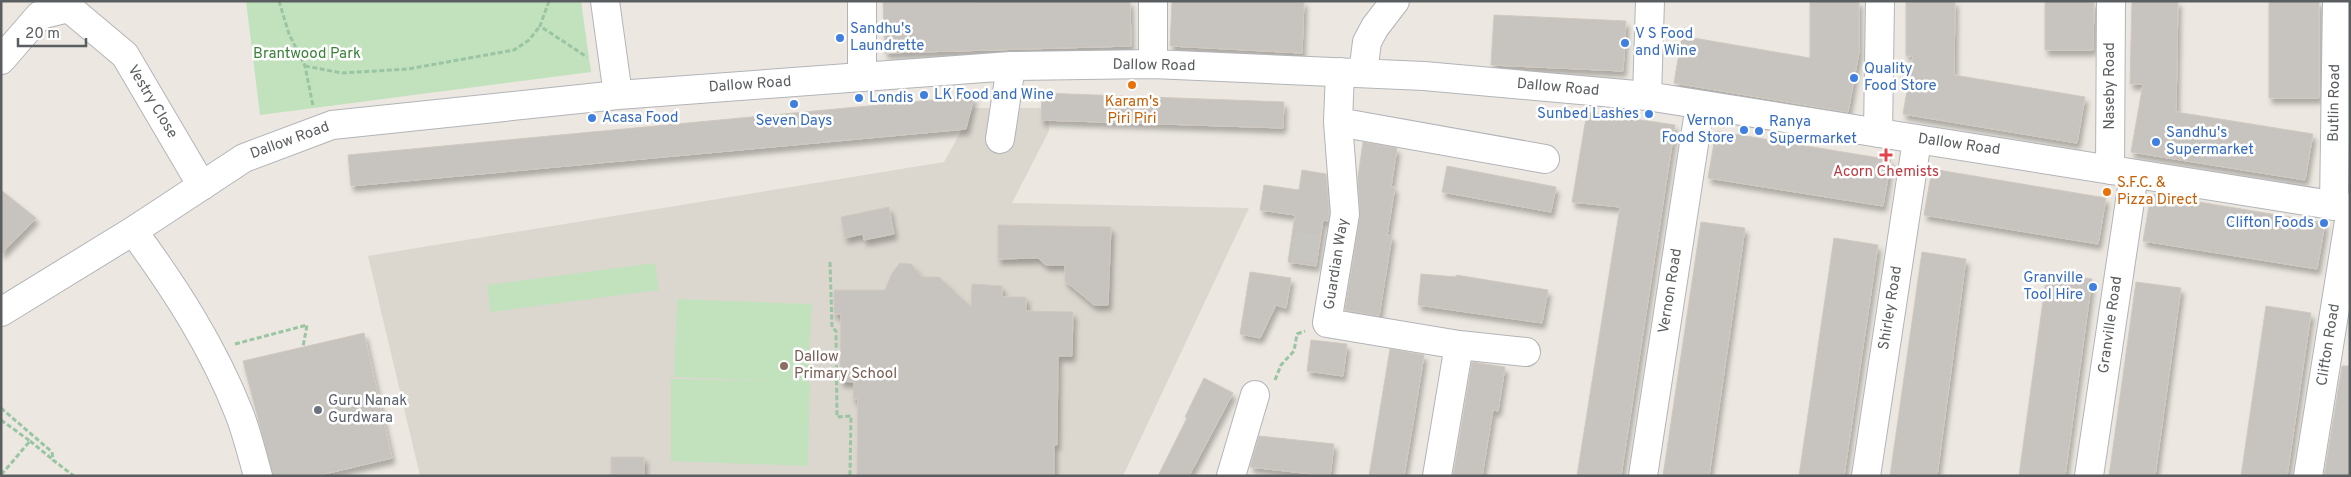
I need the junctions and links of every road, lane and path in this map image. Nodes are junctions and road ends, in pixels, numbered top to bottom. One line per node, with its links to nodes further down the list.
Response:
1 (279, 1): 16 (path)
2 (605, 1): 20 (street)
3 (862, 1): 19 (street)
4 (1154, 1): 15 (street)
5 (1395, 1): 18 (street, Guardian Way)
6 (1650, 1): 21 (street)
7 (1880, 1): 26 (street)
8 (2111, 1): 30 (street, Naseby Road)
9 (2337, 1): 23 (street, Butlin Road)
10 (548, 2): 12 (path)
11 (70, 4): 14 (street, Vestry Close); 31 (street, Vestry Close)
12 (540, 26): 13 (path); 16 (path)
13 (589, 58)
14 (1, 60)
15 (1153, 64): 17 (street, Dallow Road); 18 (street, Dallow Road)
16 (305, 66): 24 (path)
17 (1011, 66): 19 (street, Dallow Road); 27 (street)
18 (1351, 72): 21 (street, Dallow Road); 25 (street, Guardian Way)
19 (862, 77): 20 (street, Dallow Road)
20 (618, 95): 31 (street, Dallow Road)
21 (1647, 96): 22 (street, Dallow Road)
22 (1700, 105): 26 (street, Dallow Road); 52 (street, Vernon Road)
23 (2342, 111): 32 (street, Butlin Road)
24 (309, 113)
25 (1338, 122): 29 (street); 36 (street, Guardian Way)
26 (1878, 133): 28 (street, Dallow Road)
27 (1000, 139)
28 (1917, 140): 30 (street, Dallow Road); 53 (street, Shirley Road)
29 (1544, 159)
30 (2122, 172): 32 (street, Dallow Road); 54 (street, Granville Road)
31 (202, 186): 33 (street, Dallow Road)
32 (2344, 209): 55 (street, Clifton Road)
33 (133, 231): 35 (street, Dallow Road); 39 (street)
34 (830, 262): 49 (path)
35 (1, 312)
36 (1328, 323): 37 (street, Guardian Way); 41 (path)
37 (1459, 345): 40 (street, Guardian Way); 51 (street)
38 (303, 348): 39 (path)
39 (212, 350): 48 (street)
40 (1526, 352)
41 (1255, 395): 50 (street)
42 (1, 408): 45 (path)
43 (1, 420): 44 (path)
44 (30, 441): 45 (path); 46 (path)
45 (53, 460): 47 (path)
46 (1, 474)
47 (74, 476)
48 (258, 476)
49 (846, 476)
50 (1232, 476)
51 (1437, 476)
52 (1643, 476)
53 (1866, 476)
54 (2089, 476)
55 (2308, 476)

